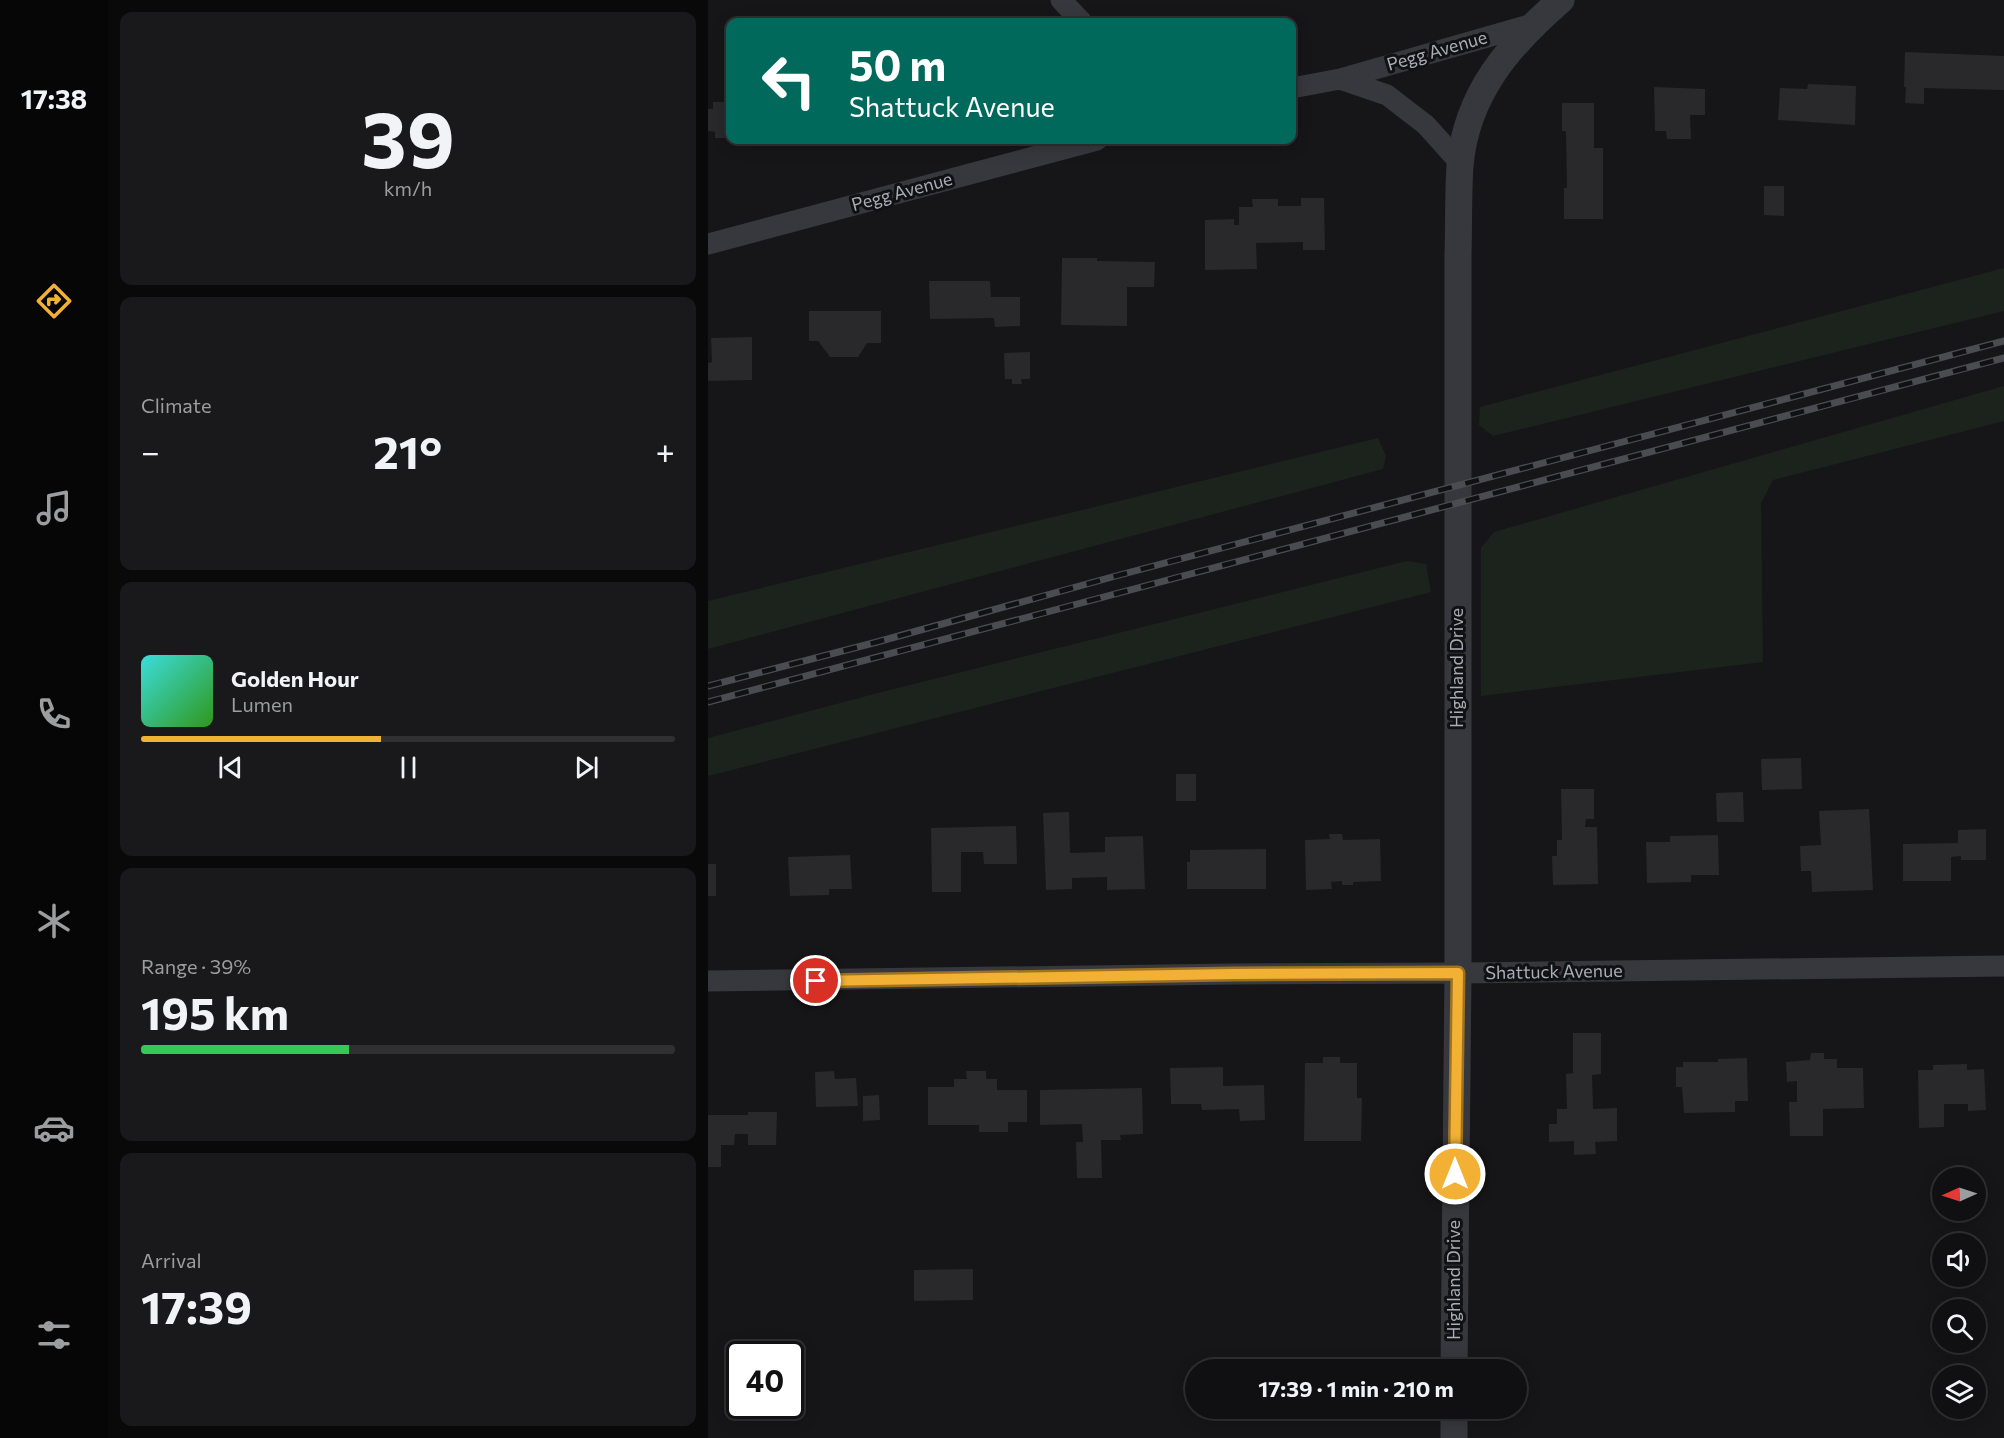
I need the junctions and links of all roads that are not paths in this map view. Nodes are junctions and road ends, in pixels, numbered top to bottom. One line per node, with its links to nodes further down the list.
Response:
1 (1061, 0): 3 (street)
2 (1561, 0): 4 (street, Highland Drive)
3 (1078, 18)
4 (1533, 24): 5 (street, Pegg Avenue); 8 (street, Highland Drive)
5 (1340, 79): 6 (street, Pegg Avenue); 8 (street, Pegg Avenue)
6 (1296, 87)
7 (1082, 144): 9 (street, Pegg Avenue)
8 (1460, 163): 11 (street, Highland Drive)
9 (708, 244)
10 (2004, 966): 11 (street, Shattuck Avenue)
11 (1458, 973): 12 (street, Shattuck Avenue); 13 (street, Highland Drive)
12 (708, 981)
13 (1454, 1359)
14 (1454, 1419): 15 (street)
15 (1454, 1438)

